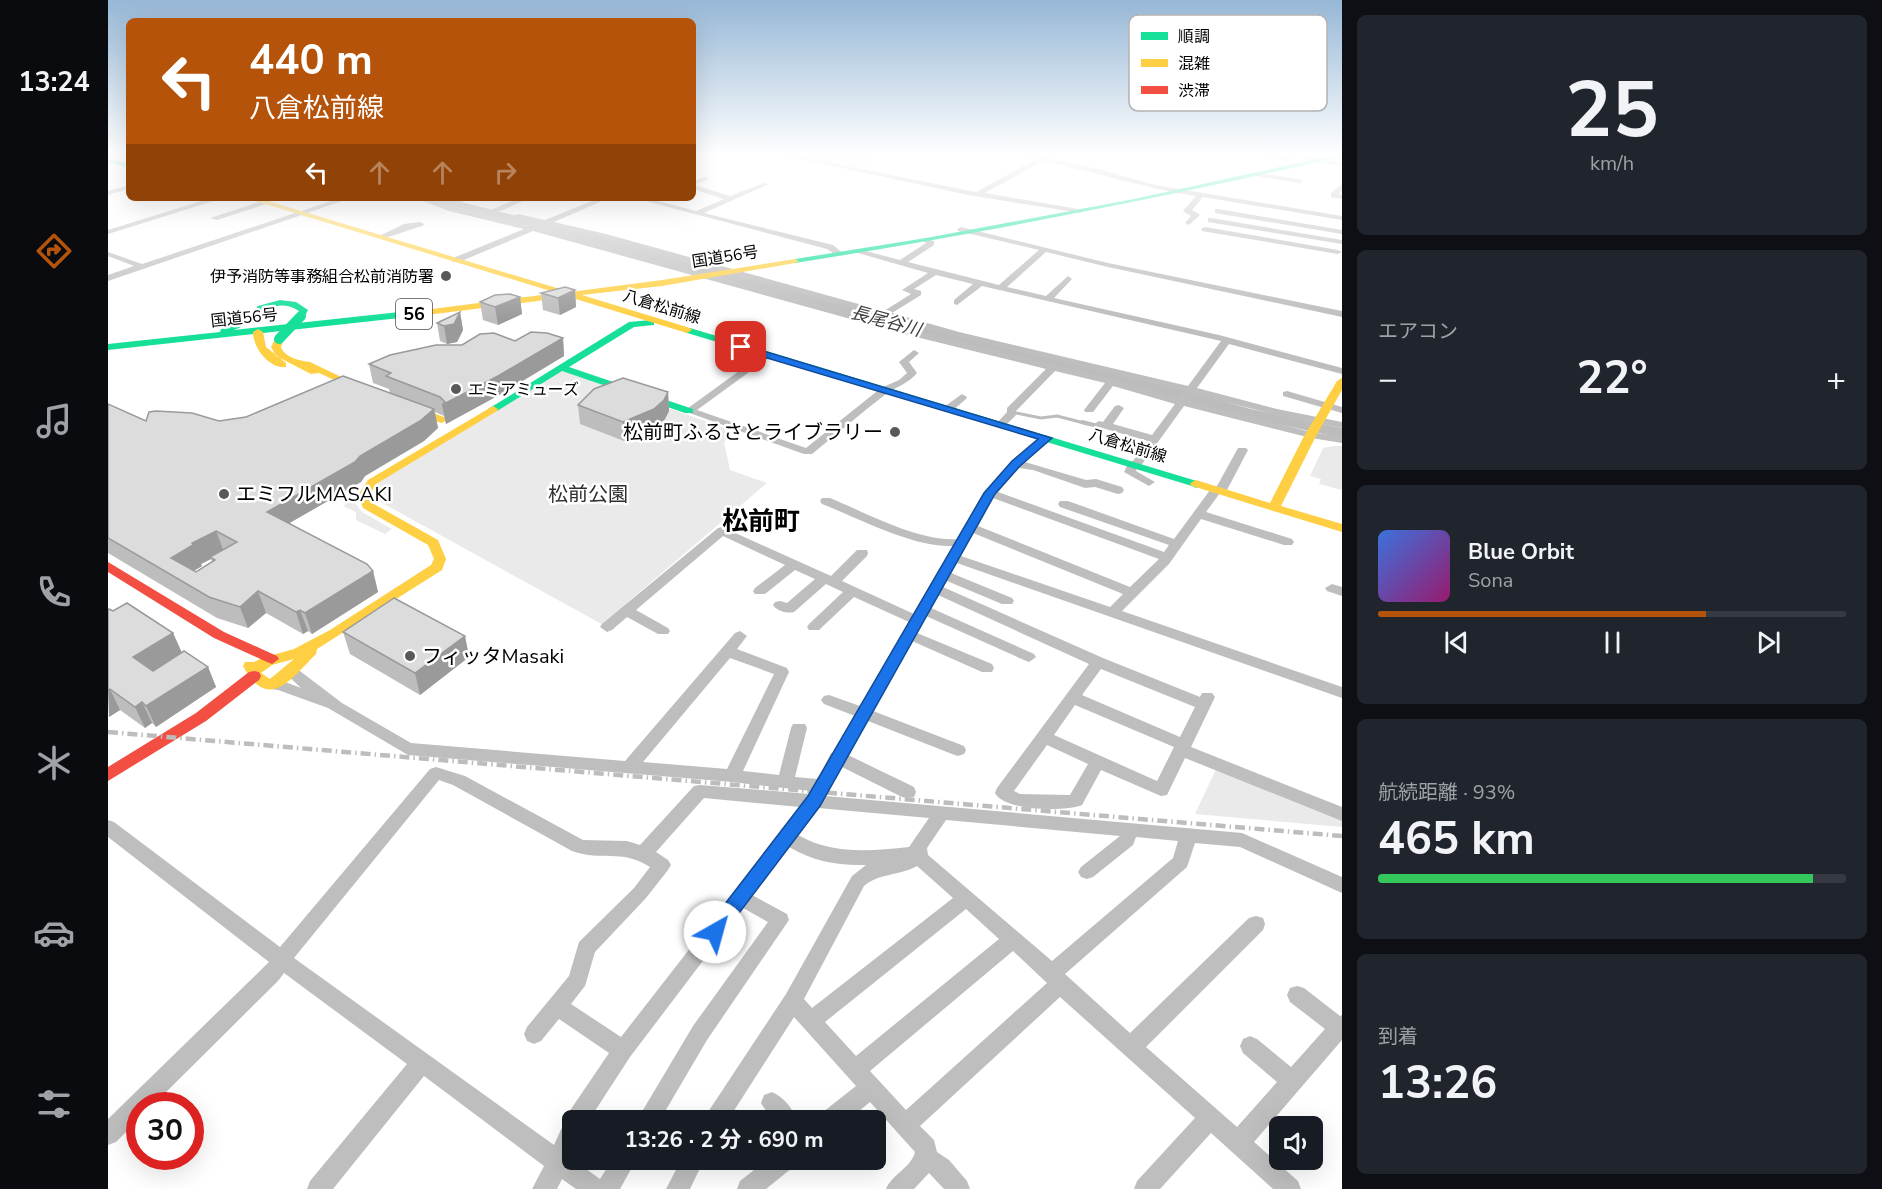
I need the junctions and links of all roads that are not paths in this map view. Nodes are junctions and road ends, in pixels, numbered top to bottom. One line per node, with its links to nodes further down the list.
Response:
1 (178, 210): 27 (street)
2 (227, 210): 21 (street)
3 (292, 210): 17 (main road, 八倉松前線)
4 (312, 210): 17 (street)
5 (465, 210): 25 (street)
6 (497, 210): 22 (street)
7 (576, 210): 22 (street)
8 (687, 210): 16 (street)
9 (703, 210): 16 (street)
10 (1070, 210): 26 (main road, 国道56号 / 56)
11 (1187, 210): 24 (street)
12 (1273, 210): 19 (street)
13 (1299, 210): 15 (street)
14 (1218, 211): 19 (street); 20 (street)
15 (1309, 212): 18 (street)
16 (697, 213): 36 (street)
17 (303, 214): 30 (main road, 八倉松前線); 32 (street)
18 (1342, 218)
19 (1269, 219): 28 (street)
20 (1211, 220): 33 (street); 33 (street)
21 (227, 223)
22 (546, 223): 25 (street); 41 (street)
23 (420, 224): 30 (street)
24 (1189, 224)
25 (533, 229): 38 (street); 41 (street)
26 (965, 231): 31 (main road, 国道56号 / 56); 35 (street); 36 (main road, 国道56号 / 56)
27 (108, 232)
28 (1342, 232)
29 (201, 235): 32 (street)
30 (381, 237): 38 (main road, 八倉松前線)
31 (926, 240): 34 (main road, 国道56号 / 56); 39 (street)
32 (220, 242): 40 (street)
33 (1342, 242)
34 (861, 250): 36 (main road, 国道56号 / 56); 39 (street)
35 (1044, 250): 47 (street); 53 (street)
36 (838, 252): 41 (main road, 国道56号 / 56)
37 (110, 254): 40 (street)
38 (456, 260): 45 (main road, 八倉松前線)
39 (902, 262): 42 (street)
40 (143, 267): 43 (street)
41 (713, 272): 48 (main road, 国道56号 / 56); 52 (street); 69 (street)
42 (933, 272): 46 (street); 52 (street)
43 (108, 278)
44 (1067, 279): 50 (street)
45 (527, 281): 48 (main road, 八倉松前線); 49 (main road)
46 (980, 283): 47 (street); 51 (street)
47 (1002, 288): 50 (street)
48 (563, 294): 49 (main road, 国道56号 / 56); 55 (main road, 八倉松前線); 58 (main road, 国道56号 / 56)
49 (514, 297): 62 (main road, 国道56号 / 56)
50 (1048, 299): 60 (street)
51 (957, 302)
52 (885, 314): 76 (street)
53 (1342, 314)
54 (251, 319): 56 (main road); 62 (main road); 62 (main road, bridge)
55 (660, 323): 57 (main road); 59 (main road, 八倉松前線)
56 (224, 330): 61 (main road, 国道56号 / 56); 62 (main road, 国道56号 / 56)
57 (623, 330): 59 (main road); 65 (main road)
58 (258, 332): 64 (main road, 国道56号 / 56); 73 (main road)
59 (698, 334): 67 (main road, 八倉松前線)
60 (1226, 341): 70 (street); 76 (street)
61 (108, 343)
62 (282, 344): 73 (main road); 73 (main road)
63 (573, 346): 65 (main road)
64 (108, 348)
65 (591, 349): 68 (main road)
66 (915, 353): 74 (street)
67 (767, 355): 74 (main road, 八倉松前線); 85 (street)
68 (560, 367): 85 (main road); 86 (main road)
69 (1053, 368): 72 (street); 87 (street)
70 (1342, 371)
71 (1342, 381): 80 (main road)
72 (1111, 382): 76 (street); 83 (street)
73 (355, 383): 77 (main road)
74 (885, 390): 82 (main road, 八倉松前線); 85 (street)
75 (1287, 394): 80 (street)
76 (1186, 396): 89 (street); 89 (street); 91 (street)
77 (325, 397)
78 (962, 397): 82 (street)
79 (399, 404): 86 (main road)
80 (1328, 405): 84 (street); 89 (main road)
81 (1119, 408): 91 (street)
82 (948, 409): 87 (main road, 八倉松前線)
83 (1089, 410)
84 (1342, 410)
85 (689, 411)
86 (449, 424): 128 (main road)
87 (1001, 424): 90 (main road, 八倉松前線)
88 (1342, 425): 89 (street)
89 (1315, 428): 92 (street); 102 (main road)
90 (1046, 438): 94 (street); 95 (main road, 八倉松前線)
91 (1155, 439): 95 (street)
92 (1342, 440)
93 (1242, 450): 98 (street)
94 (1016, 464): 97 (street); 99 (street)
95 (1135, 464): 96 (street); 98 (main road, 八倉松前線)
96 (1149, 482)
97 (1118, 490)
98 (1219, 490): 102 (main road, 八倉松前線); 103 (street)
99 (990, 493): 104 (street); 110 (street)
100 (826, 501): 106 (street)
101 (1064, 504): 108 (street)
102 (1274, 507): 105 (main road, 八倉松前線)
103 (1199, 514): 107 (street); 108 (street)
104 (970, 527): 106 (street); 119 (street)
105 (1342, 528)
106 (962, 542): 111 (street)
107 (1288, 542)
108 (1177, 544): 110 (street)
109 (862, 553): 115 (street)
110 (1167, 557): 119 (street)
111 (955, 558): 114 (street); 123 (street)
112 (794, 564): 115 (street); 117 (street); 122 (street)
113 (108, 566): 129 (main road)
114 (945, 575): 116 (street); 120 (street)
115 (829, 580): 118 (street); 121 (street)
116 (936, 590): 124 (street); 135 (street)
117 (760, 591)
118 (852, 591): 124 (street); 126 (street)
119 (1132, 593): 123 (street)
120 (1007, 601)
121 (780, 605)
122 (626, 611): 125 (street); 127 (street)
123 (1112, 613): 139 (street)
124 (921, 616): 130 (street); 133 (street)
125 (607, 627)
126 (814, 627)
127 (663, 631)
128 (335, 633): 134 (main road); 137 (main road)
129 (219, 635): 134 (main road); 138 (main road)
130 (910, 635): 136 (street); 143 (street)
131 (740, 636): 132 (street)
132 (727, 651): 150 (street); 152 (street)
133 (1029, 657)
134 (276, 659): 137 (main road); 138 (main road)
135 (1098, 662): 140 (street); 146 (street)
136 (987, 668)
137 (291, 671): 138 (main road); 142 (street)
138 (260, 679): 142 (street); 151 (main road)
139 (1342, 693)
140 (1072, 698): 145 (street); 146 (street)
141 (829, 700): 143 (street)
142 (337, 707): 150 (street)
143 (864, 713): 147 (street); 148 (street)
144 (799, 728): 153 (street)
145 (1044, 737): 149 (street); 149 (street)
146 (1183, 748): 149 (street); 157 (street)
147 (958, 750)
148 (837, 757): 154 (street); 155 (street)
149 (1097, 761)
150 (628, 769): 152 (street)
151 (108, 776)
152 (732, 776): 153 (street)
153 (786, 782): 155 (street)
154 (908, 792)
155 (817, 794): 156 (street); 161 (street); 162 (street)
156 (942, 813): 159 (street); 163 (street)
157 (1342, 814)
158 (108, 827): 170 (street)
159 (1130, 830): 160 (street); 164 (street)
160 (1189, 835): 165 (street); 171 (street)
161 (788, 838): 163 (street); 166 (street)
162 (642, 854): 170 (street); 174 (street)
163 (918, 854): 167 (street); 173 (street)
164 (1087, 872)
165 (1342, 885)
166 (741, 898): 180 (street); 187 (street)
167 (966, 898): 169 (street); 175 (street)
168 (1256, 924): 179 (street)
169 (1013, 939): 171 (street); 182 (street)
170 (282, 960): 181 (street); 193 (street)
171 (1056, 979): 179 (street); 192 (street)
172 (1297, 995): 176 (street)
173 (793, 1001): 175 (street); 188 (street)
174 (556, 1006): 177 (street); 180 (street)
175 (811, 1021): 182 (street)
176 (1341, 1026): 183 (street)
177 (534, 1034)
178 (1250, 1046): 183 (street)
179 (1131, 1047): 191 (street)
180 (623, 1050): 186 (street)
181 (422, 1062): 197 (street); 201 (street)
182 (856, 1069): 184 (street)
183 (1292, 1081): 194 (street)
184 (872, 1087): 190 (street); 192 (street)
185 (772, 1103): 189 (street)
186 (584, 1110)
187 (654, 1110)
188 (722, 1110)
189 (778, 1110)
190 (843, 1110)
191 (1210, 1118): 194 (street); 209 (street)
192 (906, 1124): 196 (street)
193 (108, 1134)
194 (1238, 1143): 210 (street)
195 (562, 1151): 197 (street)
196 (927, 1158): 207 (street); 208 (street)
197 (557, 1161): 202 (street); 203 (street)
198 (619, 1170): 204 (street)
199 (687, 1170): 205 (street)
200 (772, 1170): 206 (street)
201 (318, 1189)
202 (543, 1189)
203 (596, 1189)
204 (607, 1189)
205 (677, 1189)
206 (748, 1189)
207 (897, 1189)
208 (958, 1189)
209 (1145, 1189)
210 (1289, 1189)

